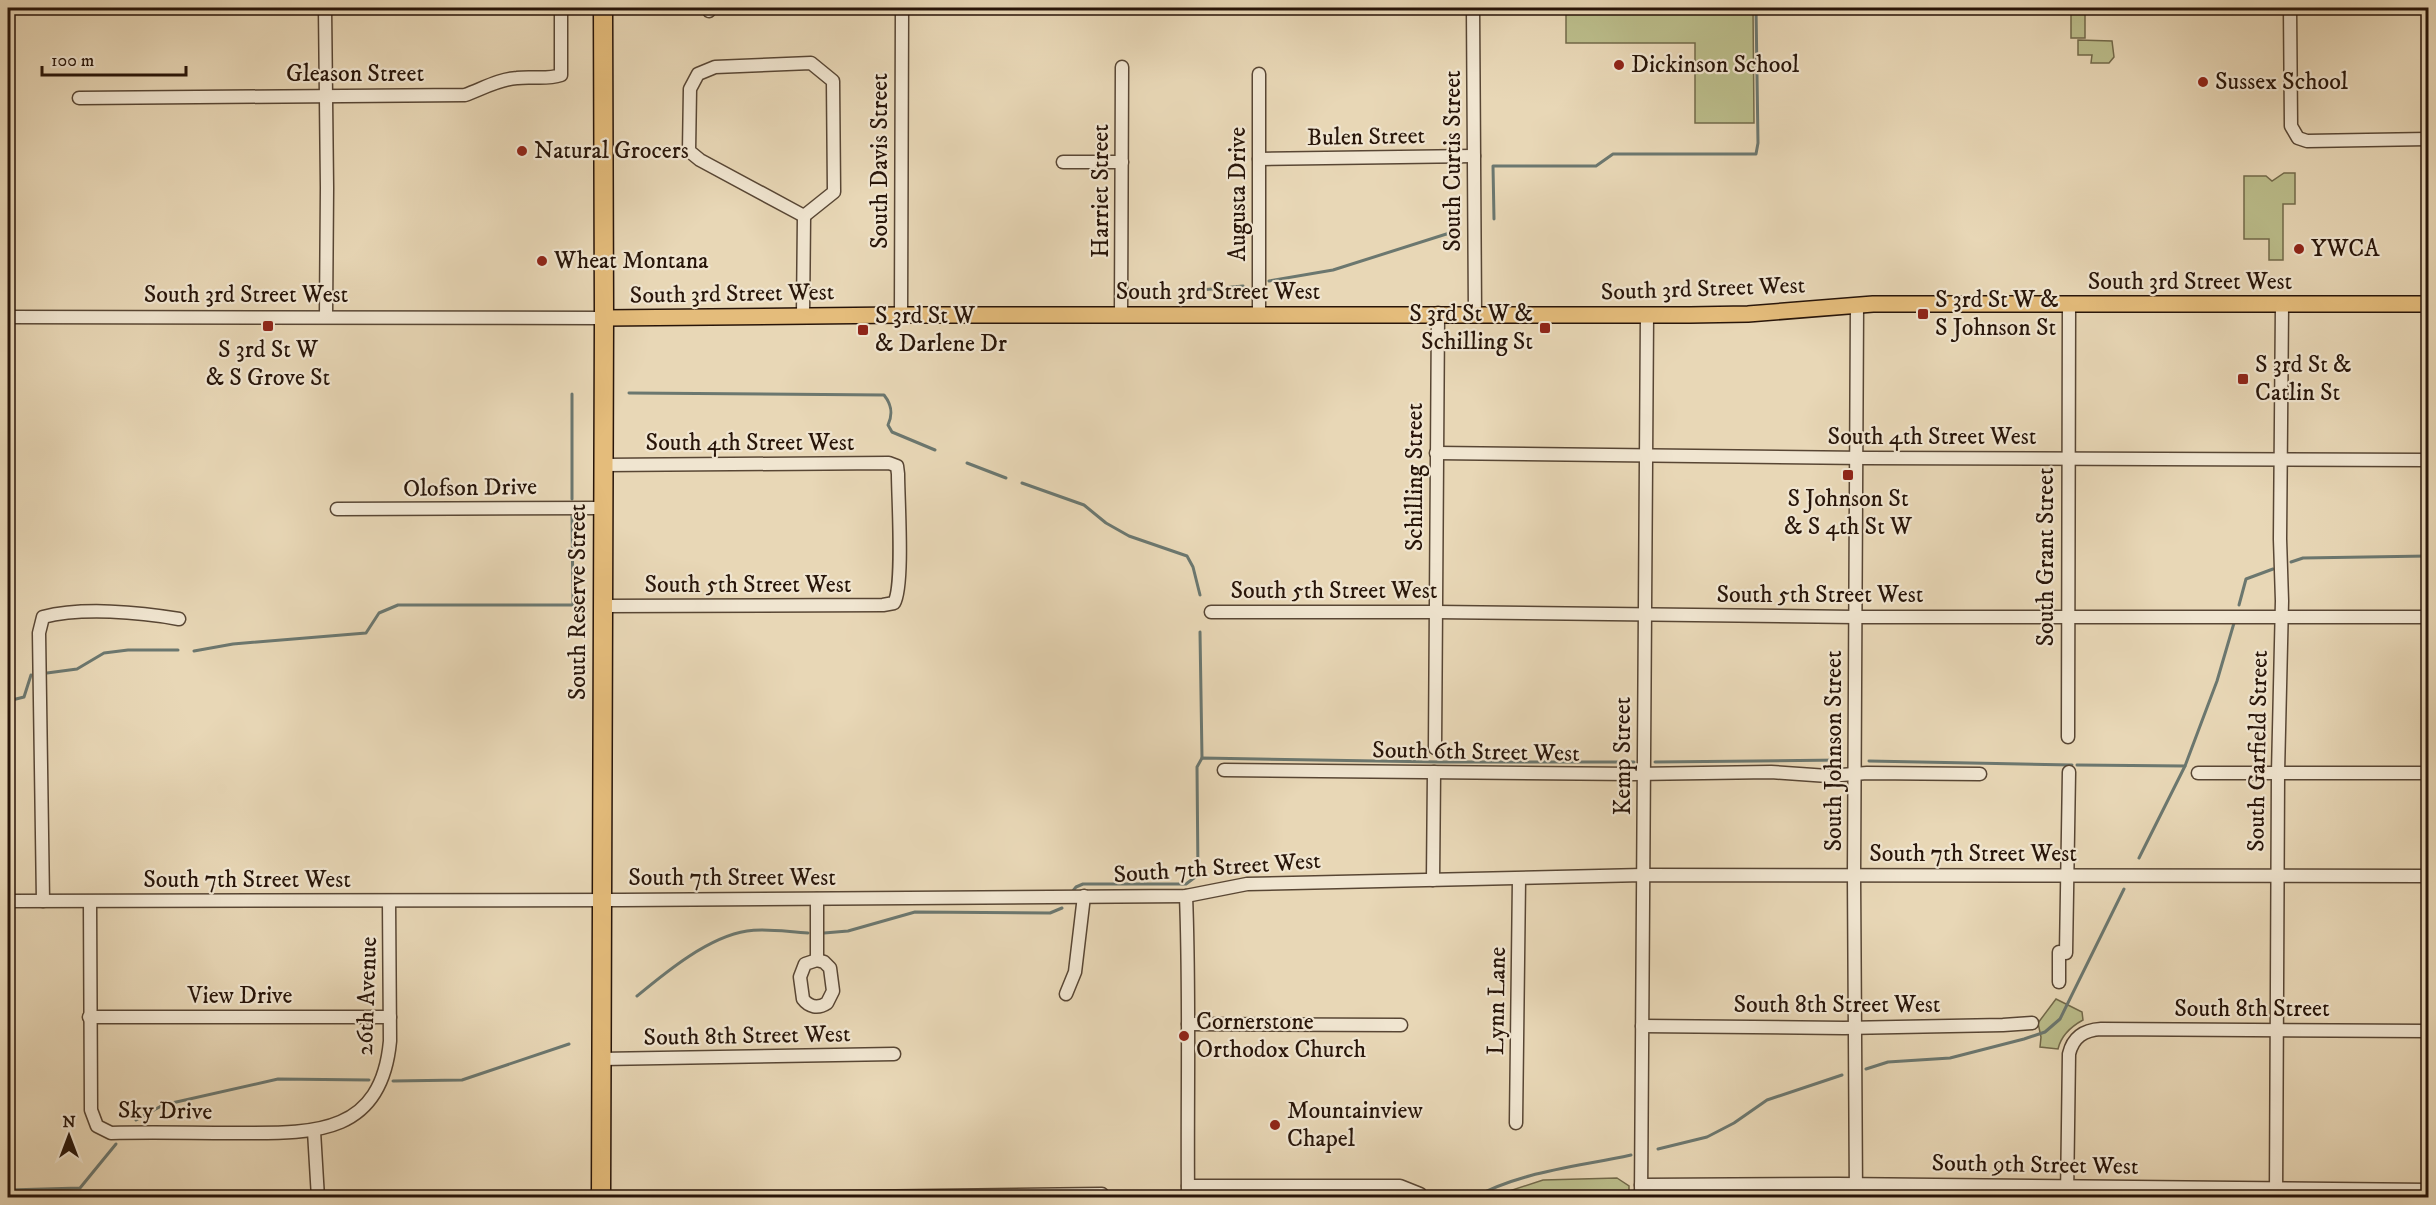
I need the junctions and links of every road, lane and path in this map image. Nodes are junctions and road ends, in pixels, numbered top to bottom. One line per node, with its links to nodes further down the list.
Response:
1 (325, 8): 9 (street)
2 (561, 8): 9 (street, Gleason Street)
3 (603, 8): 30 (highway, South Reserve Street)
4 (902, 8): 26 (street, South Davis Street)
5 (1473, 8): 12 (street, South Curtis Street)
6 (2290, 8): 11 (street)
7 (1122, 67): 15 (street, Harriet Street)
8 (1258, 74): 13 (street, Augusta Drive)
9 (324, 95): 10 (street, Gleason Street); 29 (street)
10 (79, 98)
11 (2428, 140)
12 (1474, 156): 13 (street, Bulen Street); 23 (street, South Curtis Street)
13 (1259, 159): 22 (street, Augusta Drive)
14 (1063, 162): 15 (street)
15 (1122, 162): 27 (street, Harriet Street)
16 (804, 216): 16 (street); 25 (street)
17 (2428, 304): 20 (main road, South 3rd Street West)
18 (1857, 305): 19 (main road, South 3rd Street West); 24 (main road, South 3rd Street West); 33 (street, South Johnson Street)
19 (2069, 305): 20 (main road, South 3rd Street West); 34 (street, South Grant Street)
20 (2282, 305): 35 (street, South Garfield Street)
21 (1438, 313): 22 (main road, South 3rd Street West); 23 (main road, South 3rd Street West); 31 (street, Schilling Street)
22 (1259, 314): 27 (main road, South 3rd Street West)
23 (1475, 314): 24 (main road, South 3rd Street West)
24 (1647, 314): 32 (street, Kemp Street)
25 (802, 315): 26 (main road, South 3rd Street West); 30 (main road, South 3rd Street West)
26 (901, 315): 27 (main road, South 3rd Street West)
27 (1121, 315)
28 (8, 317): 29 (street, South 3rd Street West)
29 (326, 317): 30 (street, South 3rd Street West)
30 (604, 318): 37 (highway, South Reserve Street)
31 (1436, 453): 32 (street, South 4th Street West); 43 (street, Schilling Street)
32 (1645, 455): 33 (street, South 4th Street West); 44 (street, Kemp Street)
33 (1856, 458): 34 (street, South 4th Street West); 47 (street, South Johnson Street)
34 (2068, 458): 35 (street, South 4th Street West); 45 (street, South Grant Street)
35 (2280, 459): 36 (street, South 4th Street West); 46 (street, South Garfield Street)
36 (2428, 460)
37 (603, 465): 38 (highway, South Reserve Street); 40 (street, South 4th Street West)
38 (603, 508): 39 (street, Olofson Drive); 41 (highway, South Reserve Street)
39 (337, 509)
40 (894, 603): 41 (street, South 5th Street West)
41 (602, 606): 71 (highway, South Reserve Street)
42 (1211, 612): 43 (street, South 5th Street West)
43 (1436, 612): 44 (street, South 5th Street West); 51 (street, Schilling Street)
44 (1644, 614): 47 (street, South 5th Street West); 58 (street, Kemp Street)
45 (2067, 616): 46 (street, South 5th Street West); 47 (street, South 5th Street West); 50 (street, South Grant Street)
46 (2282, 616): 48 (street, South 5th Street West); 56 (street, South Garfield Street)
47 (1855, 617): 59 (street, South Johnson Street)
48 (2428, 617)
49 (179, 619): 73 (street)
50 (2068, 737)
51 (1435, 748)
52 (1224, 770): 53 (street, South 6th Street West)
53 (1434, 772): 58 (street, South 6th Street West); 67 (street)
54 (2069, 772): 62 (street)
55 (2198, 773): 56 (street)
56 (2278, 773): 57 (street); 63 (street, South Garfield Street)
57 (2428, 773)
58 (1644, 774): 59 (street, South 6th Street West); 61 (street, Kemp Street)
59 (1855, 774): 60 (street, South 6th Street West); 64 (street, South Johnson Street)
60 (1980, 774)
61 (1643, 875): 64 (street, South 7th Street West); 66 (street, South 7th Street West); 84 (street, Kemp Street)
62 (2067, 875): 63 (street, South 7th Street West); 64 (street, South 7th Street West); 77 (street)
63 (2278, 875): 65 (street, South 7th Street West); 86 (street, South Garfield Street)
64 (1854, 876): 85 (street, South Johnson Street)
65 (2428, 876)
66 (1519, 879): 67 (street, South 7th Street West); 90 (street, Lynn Lane)
67 (1433, 880): 69 (street, South 7th Street West)
68 (1084, 896): 69 (street, South 7th Street West); 70 (street, South 7th Street West); 78 (street)
69 (1186, 896): 82 (street)
70 (818, 899): 71 (street, South 7th Street West); 76 (street)
71 (602, 900): 74 (street, South 7th Street West); 89 (highway, South Reserve Street)
72 (8, 901): 73 (street, South 7th Street West)
73 (43, 901): 75 (street, South 7th Street West)
74 (389, 901): 75 (street, South 7th Street West); 80 (street, 26th Avenue)
75 (90, 902): 79 (street, Sky Drive)
76 (817, 960)
77 (2059, 982)
78 (1066, 994)
79 (89, 1017): 80 (street, View Drive); 91 (street, Sky Drive)
80 (390, 1017): 91 (street, 26th Avenue)
81 (2032, 1023): 85 (street, South 8th Street West)
82 (1188, 1024): 83 (street); 95 (street)
83 (1401, 1025)
84 (1642, 1026): 85 (street, South 8th Street West); 93 (street, Kemp Street)
85 (1854, 1028): 94 (street, South Johnson Street)
86 (2275, 1030): 87 (street, South 8th Street); 96 (street, South 8th Street); 97 (street, South Garfield Street)
87 (2428, 1031)
88 (894, 1054): 89 (street, South 8th Street West)
89 (601, 1059): 101 (highway, South Reserve Street)
90 (1516, 1123)
91 (314, 1131): 100 (street)
92 (2428, 1190): 97 (street, South 9th Street West)
93 (1641, 1191): 94 (street, South 9th Street West)
94 (1856, 1191): 96 (street, South 9th Street West)
95 (1188, 1192): 99 (street)
96 (2067, 1192): 97 (street, South 9th Street West)
97 (2276, 1193)
98 (1102, 1194): 104 (street)
99 (1420, 1194)
100 (318, 1197)
101 (601, 1197)
102 (774, 1197): 103 (street)
103 (801, 1197): 104 (street)
104 (993, 1197)

